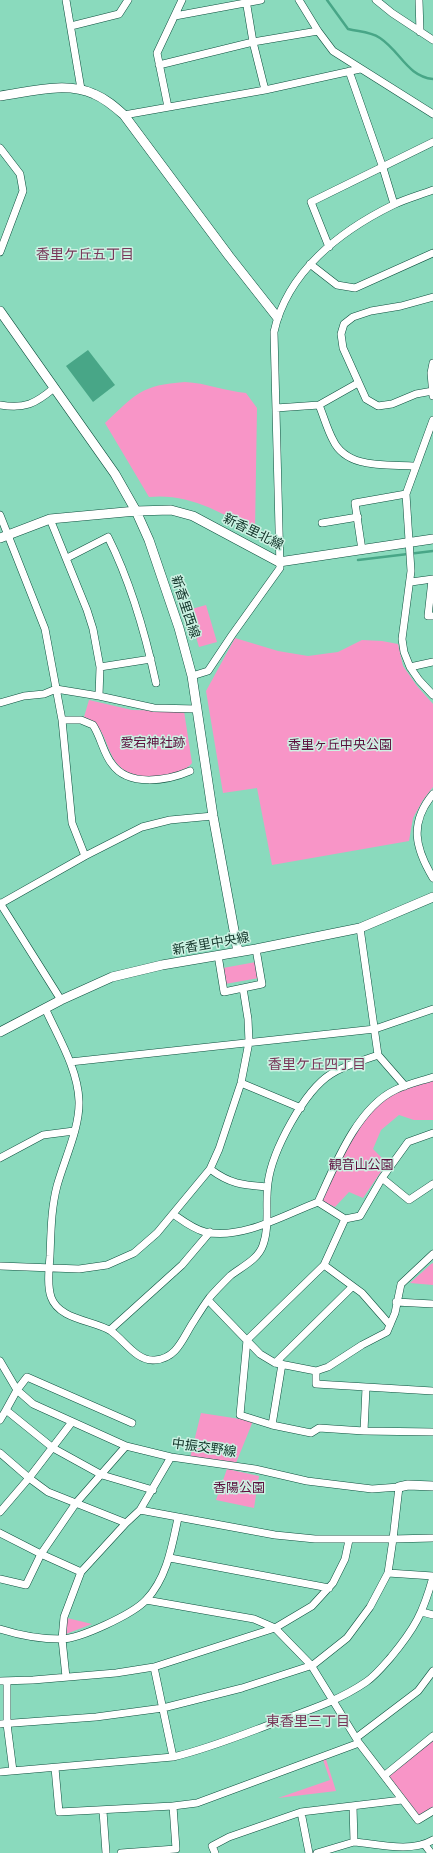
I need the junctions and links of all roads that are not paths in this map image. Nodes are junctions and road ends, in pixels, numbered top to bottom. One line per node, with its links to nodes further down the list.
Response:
1 (66, 0): 10 (street)
2 (128, 0): 10 (street)
3 (182, 0): 9 (street)
4 (261, 0): 8 (street)
5 (299, 0): 11 (street)
6 (376, 0): 12 (street)
7 (419, 0): 12 (street)
8 (246, 1): 9 (street); 14 (street)
9 (175, 16): 15 (street)
10 (72, 26): 18 (street)
11 (318, 31): 14 (street); 16 (street)
12 (420, 32): 13 (street)
13 (433, 40)
14 (252, 42): 15 (street); 19 (street)
15 (159, 65): 21 (street)
16 (360, 69): 17 (street); 22 (street)
17 (349, 71): 19 (street); 26 (street)
18 (80, 89): 20 (street); 23 (street)
19 (264, 90): 21 (street)
20 (0, 96)
21 (168, 107): 23 (street)
22 (433, 114)
23 (124, 115): 35 (street)
24 (433, 142): 26 (street)
25 (0, 148): 30 (street)
26 (383, 168): 28 (street); 29 (street)
27 (433, 190): 28 (street)
28 (394, 204): 29 (street)
29 (329, 247): 32 (street)
30 (0, 252)
31 (433, 253): 32 (street)
32 (310, 264): 35 (street)
33 (433, 297): 37 (street)
34 (0, 311): 38 (street, 新香里西線)
35 (278, 317): 43 (street)
36 (433, 363): 39 (street)
37 (358, 384): 39 (street); 42 (street)
38 (54, 388): 41 (street); 47 (street, 新香里西線)
39 (432, 391): 40 (street)
40 (433, 396)
41 (0, 405)
42 (319, 405): 43 (street); 45 (street)
43 (276, 408): 58 (street)
44 (433, 420): 45 (street)
45 (415, 466): 46 (street)
46 (406, 494): 49 (street); 55 (street)
47 (136, 511): 50 (street, 新香里北線); 58 (street, 新香里北線); 66 (street, 新香里西線)
48 (0, 515): 52 (street)
49 (358, 517): 51 (street); 56 (street)
50 (50, 519): 52 (street, 新香里北線); 57 (street)
51 (322, 523)
52 (9, 534): 53 (street, 新香里北線); 68 (street)
53 (0, 538)
54 (433, 539): 55 (street, 新香里北線)
55 (410, 545): 56 (street, 新香里北線); 60 (street)
56 (362, 550): 58 (street, 新香里北線)
57 (67, 558): 62 (street); 64 (street)
58 (279, 562): 66 (street)
59 (432, 580): 60 (street); 61 (street)
60 (411, 582): 65 (street)
61 (433, 616)
62 (151, 659): 64 (street); 67 (street)
63 (433, 662): 65 (street)
64 (100, 667): 70 (street)
65 (410, 667): 69 (street)
66 (192, 676): 72 (street, 新香里西線)
67 (156, 683)
68 (56, 690): 70 (street); 71 (street); 73 (street)
69 (433, 694)
70 (98, 696): 72 (street)
71 (0, 703)
72 (196, 708): 76 (street, 新香里西線)
73 (62, 720): 74 (street); 77 (street)
74 (190, 771)
75 (433, 794): 78 (street)
76 (213, 816): 77 (street); 83 (street, 新香里西線)
77 (85, 856): 80 (street)
78 (433, 878)
79 (433, 897): 81 (street, 新香里中央線)
80 (0, 903): 86 (street)
81 (360, 928): 82 (street, 新香里中央線); 89 (street)
82 (256, 949): 83 (street, 新香里中央線); 85 (street)
83 (238, 952): 84 (street, 新香里中央線)
84 (218, 955): 85 (street); 86 (street, 新香里中央線)
85 (243, 988): 91 (street)
86 (61, 1000): 87 (street, 新香里中央線)
87 (45, 1008): 90 (street, 新香里中央線); 93 (street)
88 (433, 1009): 89 (street)
89 (375, 1029): 91 (street); 92 (street)
90 (0, 1032)
91 (249, 1042): 93 (street); 95 (street)
92 (378, 1055): 96 (street); 97 (street)
93 (70, 1062): 98 (street)
94 (433, 1077): 96 (street)
95 (241, 1083): 97 (street); 101 (street)
96 (405, 1086): 105 (street)
97 (301, 1108): 104 (street)
98 (74, 1131): 100 (street); 113 (street)
99 (433, 1133): 102 (street)
100 (0, 1158)
101 (210, 1169): 104 (street); 106 (street)
102 (382, 1178): 103 (street); 107 (street)
103 (433, 1184)
104 (267, 1187): 108 (street)
105 (318, 1202): 107 (street); 108 (street)
106 (173, 1214): 109 (street); 113 (street)
107 (345, 1219): 111 (street)
108 (266, 1223): 109 (street); 115 (street)
109 (210, 1232): 119 (street)
110 (433, 1254): 116 (street)
111 (324, 1265): 114 (street); 120 (street)
112 (0, 1266): 113 (street)
113 (49, 1268): 119 (street)
114 (352, 1287): 118 (street); 122 (street)
115 (208, 1300): 119 (street); 120 (street)
116 (396, 1302): 117 (street); 118 (street)
117 (433, 1304)
118 (390, 1326): 123 (street)
119 (110, 1330)
120 (247, 1340): 122 (street); 131 (street)
121 (0, 1361): 125 (street, 中振交野線)
122 (279, 1363): 123 (street); 131 (street)
123 (316, 1371): 124 (street)
124 (366, 1388): 126 (street); 132 (street)
125 (17, 1390): 127 (street); 129 (street, 中振交野線); 130 (street)
126 (433, 1390)
127 (6, 1410): 128 (street); 135 (street)
128 (0, 1420)
129 (72, 1422): 134 (street, 中振交野線); 135 (street)
130 (132, 1423)
131 (272, 1425): 132 (street)
132 (364, 1431): 133 (street)
133 (433, 1432)
134 (126, 1446): 137 (street, 中振交野線); 138 (street)
135 (53, 1448): 138 (street); 139 (street)
136 (0, 1453): 139 (street)
137 (171, 1457): 141 (street, 中振交野線); 142 (street)
138 (102, 1475): 142 (street); 143 (street)
139 (29, 1478): 143 (street); 145 (street)
140 (433, 1486): 141 (street, 中振交野線)
141 (399, 1487): 150 (street)
142 (153, 1490): 144 (street)
143 (76, 1503): 147 (street); 152 (street)
144 (140, 1510): 146 (street); 147 (street)
145 (0, 1512)
146 (178, 1518): 151 (street); 153 (street)
147 (126, 1523): 154 (street)
148 (0, 1534): 152 (street)
149 (433, 1538): 150 (street)
150 (392, 1539): 151 (street); 155 (street)
151 (350, 1540): 158 (street)
152 (41, 1554): 154 (street); 157 (street)
153 (170, 1558): 158 (street); 159 (street)
154 (81, 1572): 164 (street)
155 (388, 1573): 156 (street); 165 (street)
156 (433, 1576): 160 (street)
157 (0, 1579)
158 (329, 1588): 162 (street)
159 (146, 1600): 162 (street); 164 (street)
160 (422, 1612): 161 (street); 170 (street)
161 (433, 1615)
162 (275, 1628): 165 (street); 166 (street)
163 (0, 1629): 164 (street)
164 (62, 1639): 168 (street)
165 (311, 1666): 170 (street); 171 (street)
166 (154, 1667): 168 (street); 171 (street)
167 (433, 1671): 174 (street)
168 (66, 1677): 169 (street)
169 (3, 1681): 172 (street)
170 (333, 1701): 174 (street); 175 (street)
171 (163, 1708): 172 (street); 175 (street)
172 (3, 1724): 177 (street)
173 (433, 1736): 179 (street)
174 (357, 1741): 179 (street); 181 (street)
175 (173, 1757): 176 (street)
176 (55, 1768): 177 (street); 183 (street)
177 (13, 1771): 178 (street)
178 (0, 1772)
179 (384, 1775): 180 (street)
180 (402, 1800): 182 (street); 184 (street)
181 (173, 1806): 183 (street); 190 (street)
182 (353, 1806): 185 (street); 187 (street)
183 (103, 1810): 189 (street)
184 (433, 1811)
185 (301, 1812): 191 (street); 192 (street)
186 (433, 1840): 188 (street)
187 (354, 1842): 188 (street); 193 (street)
188 (425, 1844): 194 (street)
189 (106, 1853)
190 (121, 1853)
191 (215, 1853)
192 (309, 1853)
193 (317, 1853)
194 (431, 1853)

